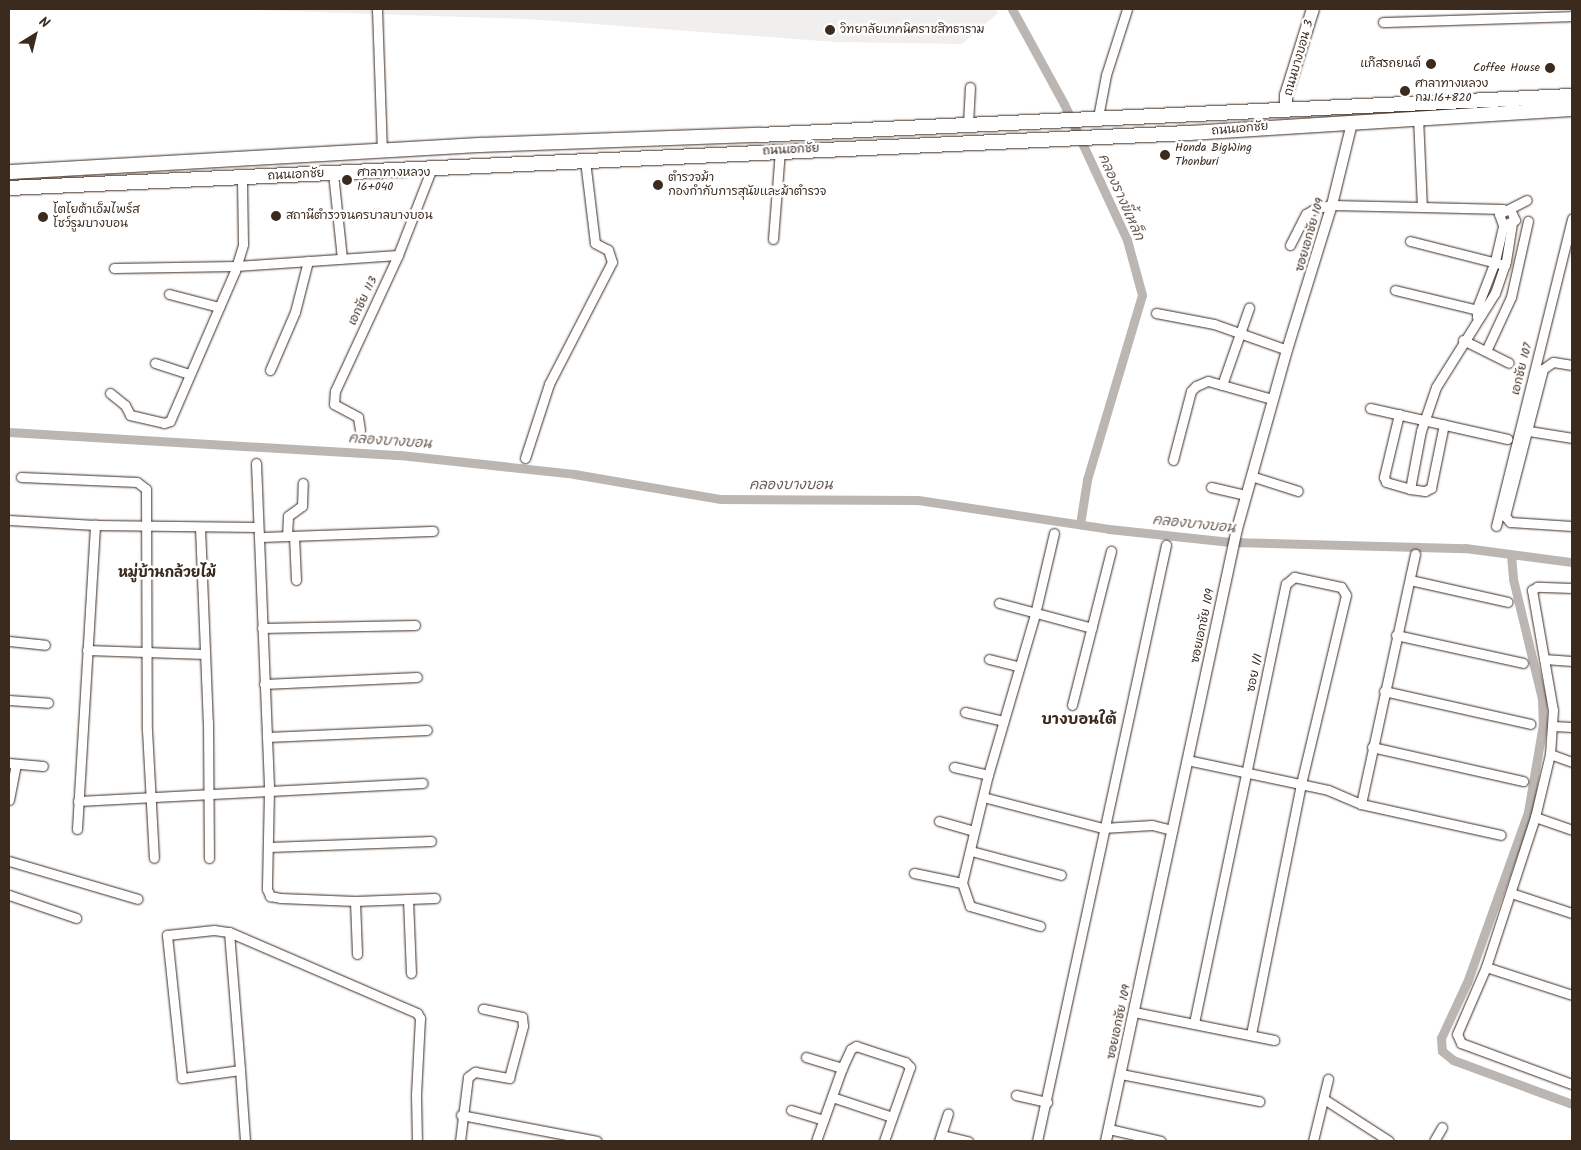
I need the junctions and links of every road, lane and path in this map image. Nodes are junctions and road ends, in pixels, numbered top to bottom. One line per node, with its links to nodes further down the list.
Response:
1 (377, 9): 17 (street)
2 (1127, 9): 12 (street)
3 (1313, 9): 9 (main road, ถนนบางบอน 3)
4 (1572, 16): 5 (street)
5 (1382, 22)
6 (970, 87): 15 (street)
7 (1572, 96): 8 (main road, ถนนเอกชัย)
8 (1494, 99): 9 (main road, ถนนเอกชัย); 11 (main road)
9 (1286, 108): 12 (main road, ถนนเอกชัย); 16 (main road)
10 (1572, 109): 11 (main road, ถนนเอกชัย)
11 (1496, 113): 13 (main road, ถนนเอกชัย)
12 (1094, 117): 15 (main road, ถนนเอกชัย)
13 (1418, 117): 14 (main road, ถนนเอกชัย); 27 (street)
14 (1352, 123): 16 (main road, ถนนเอกชัย); 26 (street, ซอยเอกชัย 109)
15 (968, 124): 17 (main road, ถนนเอกชัย)
16 (1285, 125): 18 (main road, ถนนเอกชัย)
17 (382, 151): 21 (main road, ถนนเอกชัย)
18 (780, 151): 19 (main road, ถนนเอกชัย); 32 (street)
19 (585, 160): 20 (main road, ถนนเอกชัย); 68 (street)
20 (432, 168): 22 (main road, ถนนเอกชัย); 35 (street, เอกชัย 113)
21 (9, 172)
22 (333, 173): 23 (main road, ถนนเอกชัย); 36 (street)
23 (242, 177): 24 (main road, ถนนเอกชัย); 40 (street)
24 (9, 188)
25 (1527, 200): 28 (street)
26 (1332, 205): 27 (street); 34 (street); 50 (street, ซอยเอกชัย 109)
27 (1422, 207): 28 (street)
28 (1506, 209): 31 (street); 31 (street)
29 (1572, 218): 81 (street, เอกชัย 107)
30 (1528, 221): 51 (street)
31 (1508, 224): 38 (street); 39 (street)
32 (773, 239)
33 (1410, 241): 38 (street)
34 (1290, 245)
35 (398, 256): 36 (street); 64 (street, เอกชัย 113)
36 (342, 259): 37 (street)
37 (308, 262): 40 (street); 55 (street)
38 (1495, 262): 39 (street); 46 (street)
39 (1505, 265): 46 (street)
40 (236, 266): 41 (street); 44 (street)
41 (114, 268)
42 (1395, 290): 46 (street)
43 (169, 294): 44 (street)
44 (219, 306): 56 (street)
45 (1249, 308): 48 (street)
46 (1480, 312): 49 (street)
47 (1156, 313): 48 (street)
48 (1240, 333): 50 (street); 57 (street)
49 (1463, 340): 51 (street); 62 (street)
50 (1286, 350): 59 (street, ซอยเอกชัย 109)
51 (1486, 351): 53 (street)
52 (156, 362): 56 (street)
53 (1509, 363)
54 (1572, 365): 65 (street)
55 (270, 370)
56 (188, 374): 58 (street)
57 (1222, 385): 59 (street); 69 (street)
58 (110, 393)
59 (1272, 399): 71 (street, ซอยเอกชัย 109)
60 (1370, 408): 61 (street)
61 (1399, 414): 62 (street); 75 (street)
62 (1424, 419): 63 (street); 75 (street)
63 (1444, 424): 67 (street); 75 (street)
64 (360, 430)
65 (1529, 431): 66 (street); 82 (street)
66 (1572, 438)
67 (1508, 439)
68 (525, 458)
69 (1172, 460)
70 (256, 463): 84 (street)
71 (1251, 476): 76 (street); 77 (street, ซอยเอกชัย 109)
72 (21, 477): 80 (street)
73 (303, 483): 87 (street)
74 (1211, 487): 77 (street)
75 (1410, 489)
76 (1298, 491)
77 (1246, 495): 127 (street, ซอยเอกชัย 109)
78 (9, 520): 79 (street)
79 (95, 525): 80 (street); 104 (street)
80 (144, 526): 83 (street); 105 (street)
81 (1496, 526)
82 (1572, 526)
83 (200, 527): 84 (street); 106 (street)
84 (258, 527): 88 (street)
85 (433, 531): 87 (street)
86 (1054, 532): 97 (street)
87 (290, 536): 88 (street); 92 (street)
88 (259, 537): 99 (street)
89 (1166, 546): 146 (street)
90 (1111, 551): 100 (street)
91 (1415, 554): 93 (street)
92 (296, 580)
93 (1410, 580): 96 (street); 101 (street)
94 (1572, 588): 108 (street)
95 (999, 602): 97 (street)
96 (1508, 602)
97 (1035, 614): 100 (street); 111 (street)
98 (415, 625): 99 (street)
99 (262, 628): 113 (street)
100 (1092, 628): 117 (street)
101 (1396, 635): 110 (street); 114 (street)
102 (9, 641): 103 (street)
103 (45, 645)
104 (87, 650): 105 (street); 142 (street)
105 (146, 654): 106 (street); 139 (street)
106 (205, 654): 138 (street)
107 (989, 659): 111 (street)
108 (1544, 659): 109 (street); 121 (street)
109 (1572, 660)
110 (1523, 663)
111 (1018, 666): 119 (street)
112 (417, 677): 113 (street)
113 (264, 684): 124 (street)
114 (1384, 691): 120 (street); 125 (street)
115 (9, 700): 116 (street)
116 (48, 703)
117 (1072, 705)
118 (965, 712): 119 (street)
119 (1003, 722): 133 (street)
120 (1530, 724)
121 (1554, 726): 122 (street); 126 (street)
122 (1572, 727)
123 (427, 730): 124 (street)
124 (267, 736): 137 (street)
125 (1372, 747): 134 (street); 143 (street)
126 (1550, 754): 128 (street); 144 (street)
127 (1187, 760): 132 (street); 148 (street, ซอยเอกชัย 109)
128 (1572, 762)
129 (13, 764): 130 (street); 141 (street)
130 (43, 766)
131 (954, 767): 133 (street)
132 (1247, 772): 136 (street); 136 (street, ซอย 1/1); 177 (street, ซอย 1/1)
133 (988, 775): 140 (street)
134 (1523, 781)
135 (423, 783): 137 (street)
136 (1301, 784): 143 (street); 178 (street)
137 (269, 790): 138 (street); 153 (street)
138 (207, 793): 139 (street); 156 (street)
139 (150, 797): 142 (street); 155 (street)
140 (983, 797): 146 (street); 150 (street)
141 (9, 800)
142 (78, 801): 147 (street)
143 (1360, 804): 151 (street)
144 (1535, 817): 149 (street); 161 (street)
145 (939, 821): 150 (street)
146 (1103, 828): 148 (street); 190 (street)
147 (77, 829)
148 (1172, 830): 176 (street, ซอยเอกชัย 109)
149 (1572, 830)
150 (974, 831): 154 (street)
151 (1501, 835)
152 (431, 841): 153 (street)
153 (269, 847): 166 (street)
154 (971, 851): 159 (street); 160 (street)
155 (154, 858)
156 (209, 858)
157 (9, 861): 164 (street)
158 (914, 873): 160 (street)
159 (1061, 875)
160 (962, 882): 169 (street)
161 (1511, 893): 167 (street); 172 (street)
162 (9, 895): 168 (street)
163 (435, 898): 165 (street)
164 (138, 899)
165 (408, 899): 166 (street); 173 (street)
166 (355, 901): 171 (street)
167 (1572, 913)
168 (76, 918)
169 (1040, 926)
170 (229, 932): 182 (street); 182 (street); 200 (street)
171 (357, 954)
172 (1486, 968): 174 (street); 185 (street)
173 (411, 973)
174 (1572, 996)
175 (483, 1009): 193 (street)
176 (1134, 1012): 177 (street); 183 (street, ซอยเอกชัย 109)
177 (1194, 1023): 178 (street)
178 (1251, 1035): 179 (street)
179 (1274, 1040)
180 (806, 1057): 181 (street)
181 (842, 1068): 187 (street); 194 (street)
182 (240, 1070): 199 (street)
183 (1121, 1074): 189 (street); 197 (street, ซอยเอกชัย 109)
184 (1328, 1079): 188 (street)
185 (1572, 1084)
186 (1016, 1095): 190 (street)
187 (832, 1096): 194 (street); 195 (street)
188 (1324, 1099): 209 (street); 210 (street)
189 (1259, 1101)
190 (1047, 1102): 206 (street)
191 (790, 1110): 195 (street)
192 (948, 1113): 198 (street)
193 (461, 1115): 201 (street); 202 (street)
194 (892, 1117): 204 (street)
195 (824, 1120): 203 (street)
196 (1442, 1127): 211 (street)
197 (1109, 1129): 207 (street, ซอยเอกชัย 109); 208 (street)
198 (940, 1138): 205 (street)
199 (245, 1141)
200 (417, 1141)
201 (460, 1141)
202 (597, 1141)
203 (816, 1141)
204 (884, 1141)
205 (968, 1141)
206 (1037, 1141)
207 (1106, 1141)
208 (1161, 1141)
209 (1313, 1141)
210 (1390, 1141)
211 (1434, 1141)

